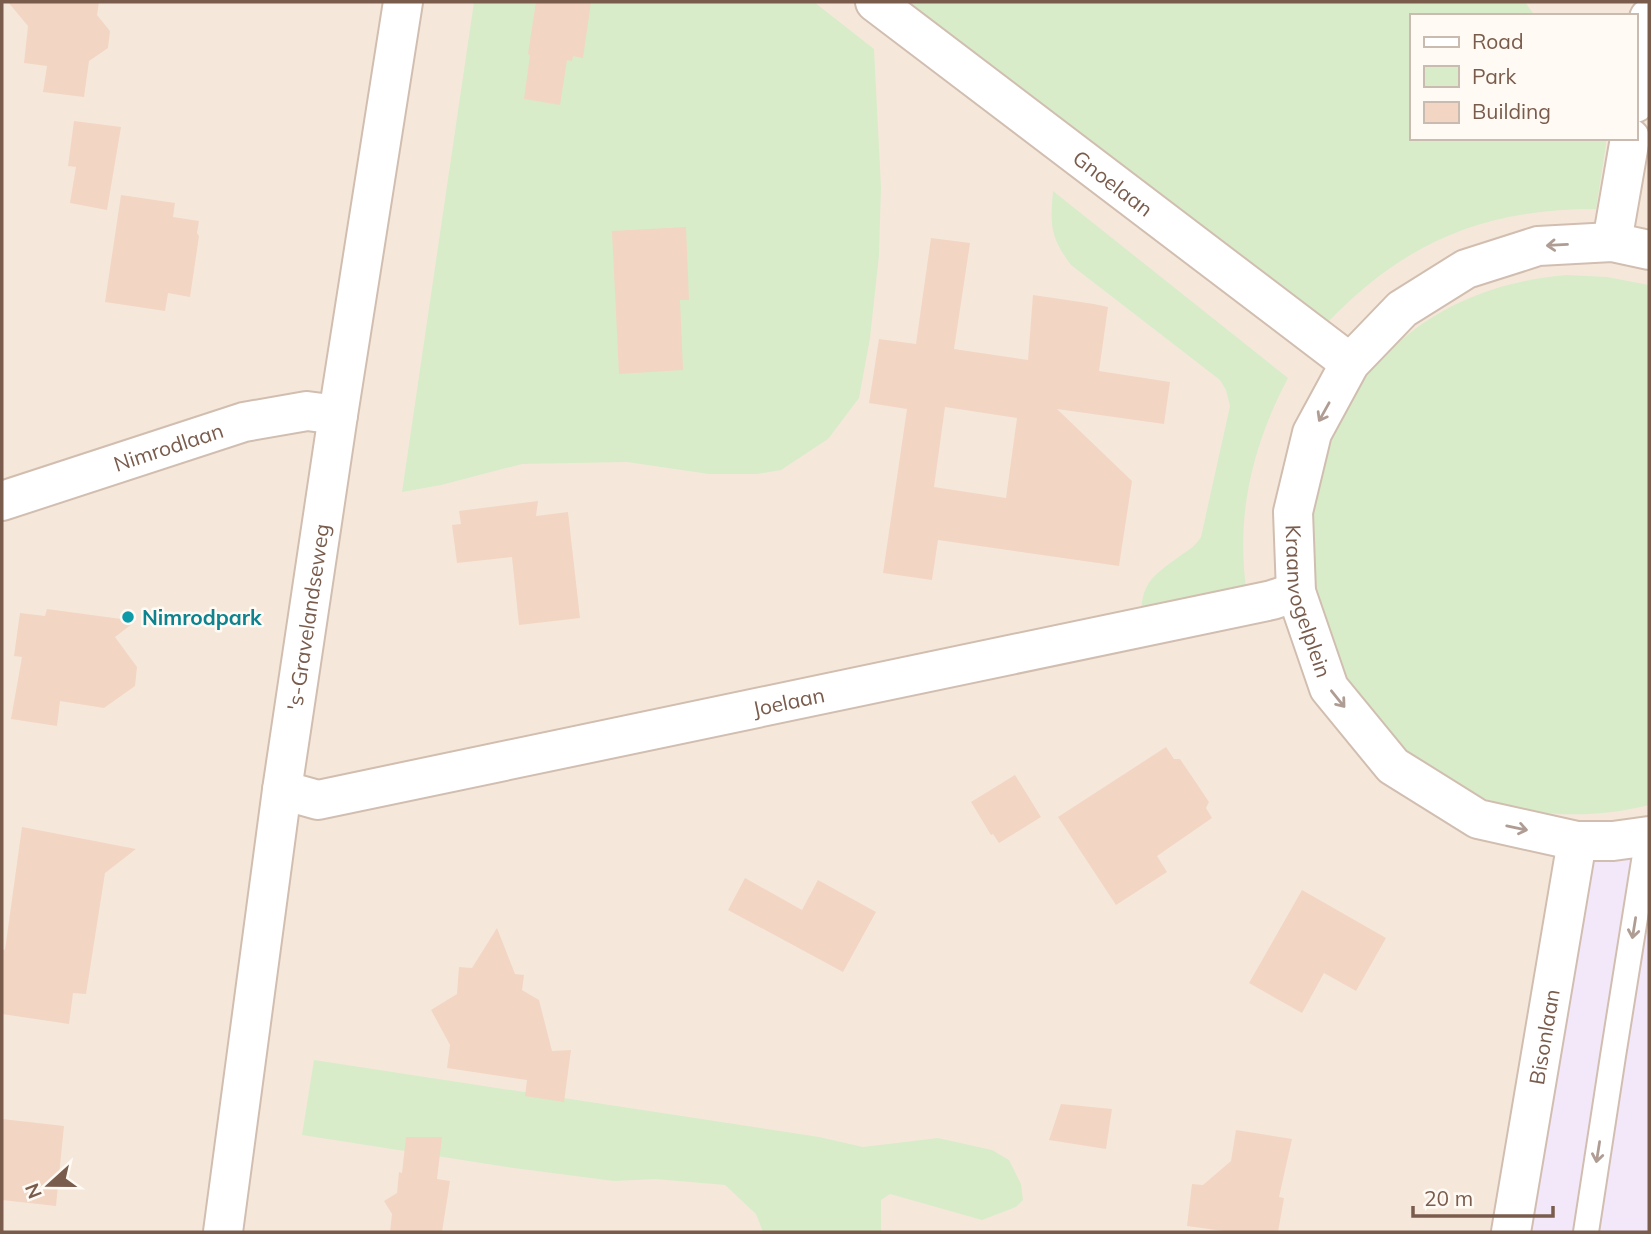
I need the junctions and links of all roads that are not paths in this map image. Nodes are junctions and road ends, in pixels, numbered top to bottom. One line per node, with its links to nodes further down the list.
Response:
1 (403, 2): 9 (street, 's-Gravelandseweg)
2 (875, 2): 8 (street, Gnoelaan)
3 (1649, 18): 4 (street)
4 (1637, 91)
5 (1630, 140): 6 (street)
6 (1612, 243): 7 (street, Kraanvogelplein); 8 (street, Kraanvogelplein, one-way to 8)
7 (1649, 250)
8 (1350, 363): 11 (street, Kraanvogelplein, one-way to 11)
9 (338, 415): 10 (street, Nimrodlaan); 12 (street, 's-Gravelandseweg)
10 (2, 501)
11 (1296, 592): 12 (street, Joelaan); 14 (street, Kraanvogelplein, one-way to 14)
12 (282, 790): 15 (street, 's-Gravelandseweg)
13 (1649, 836): 14 (street, Kraanvogelplein); 17 (lane, one-way to 17)
14 (1577, 841): 16 (street, Bisonlaan)
15 (223, 1232)
16 (1511, 1232)
17 (1586, 1232)

